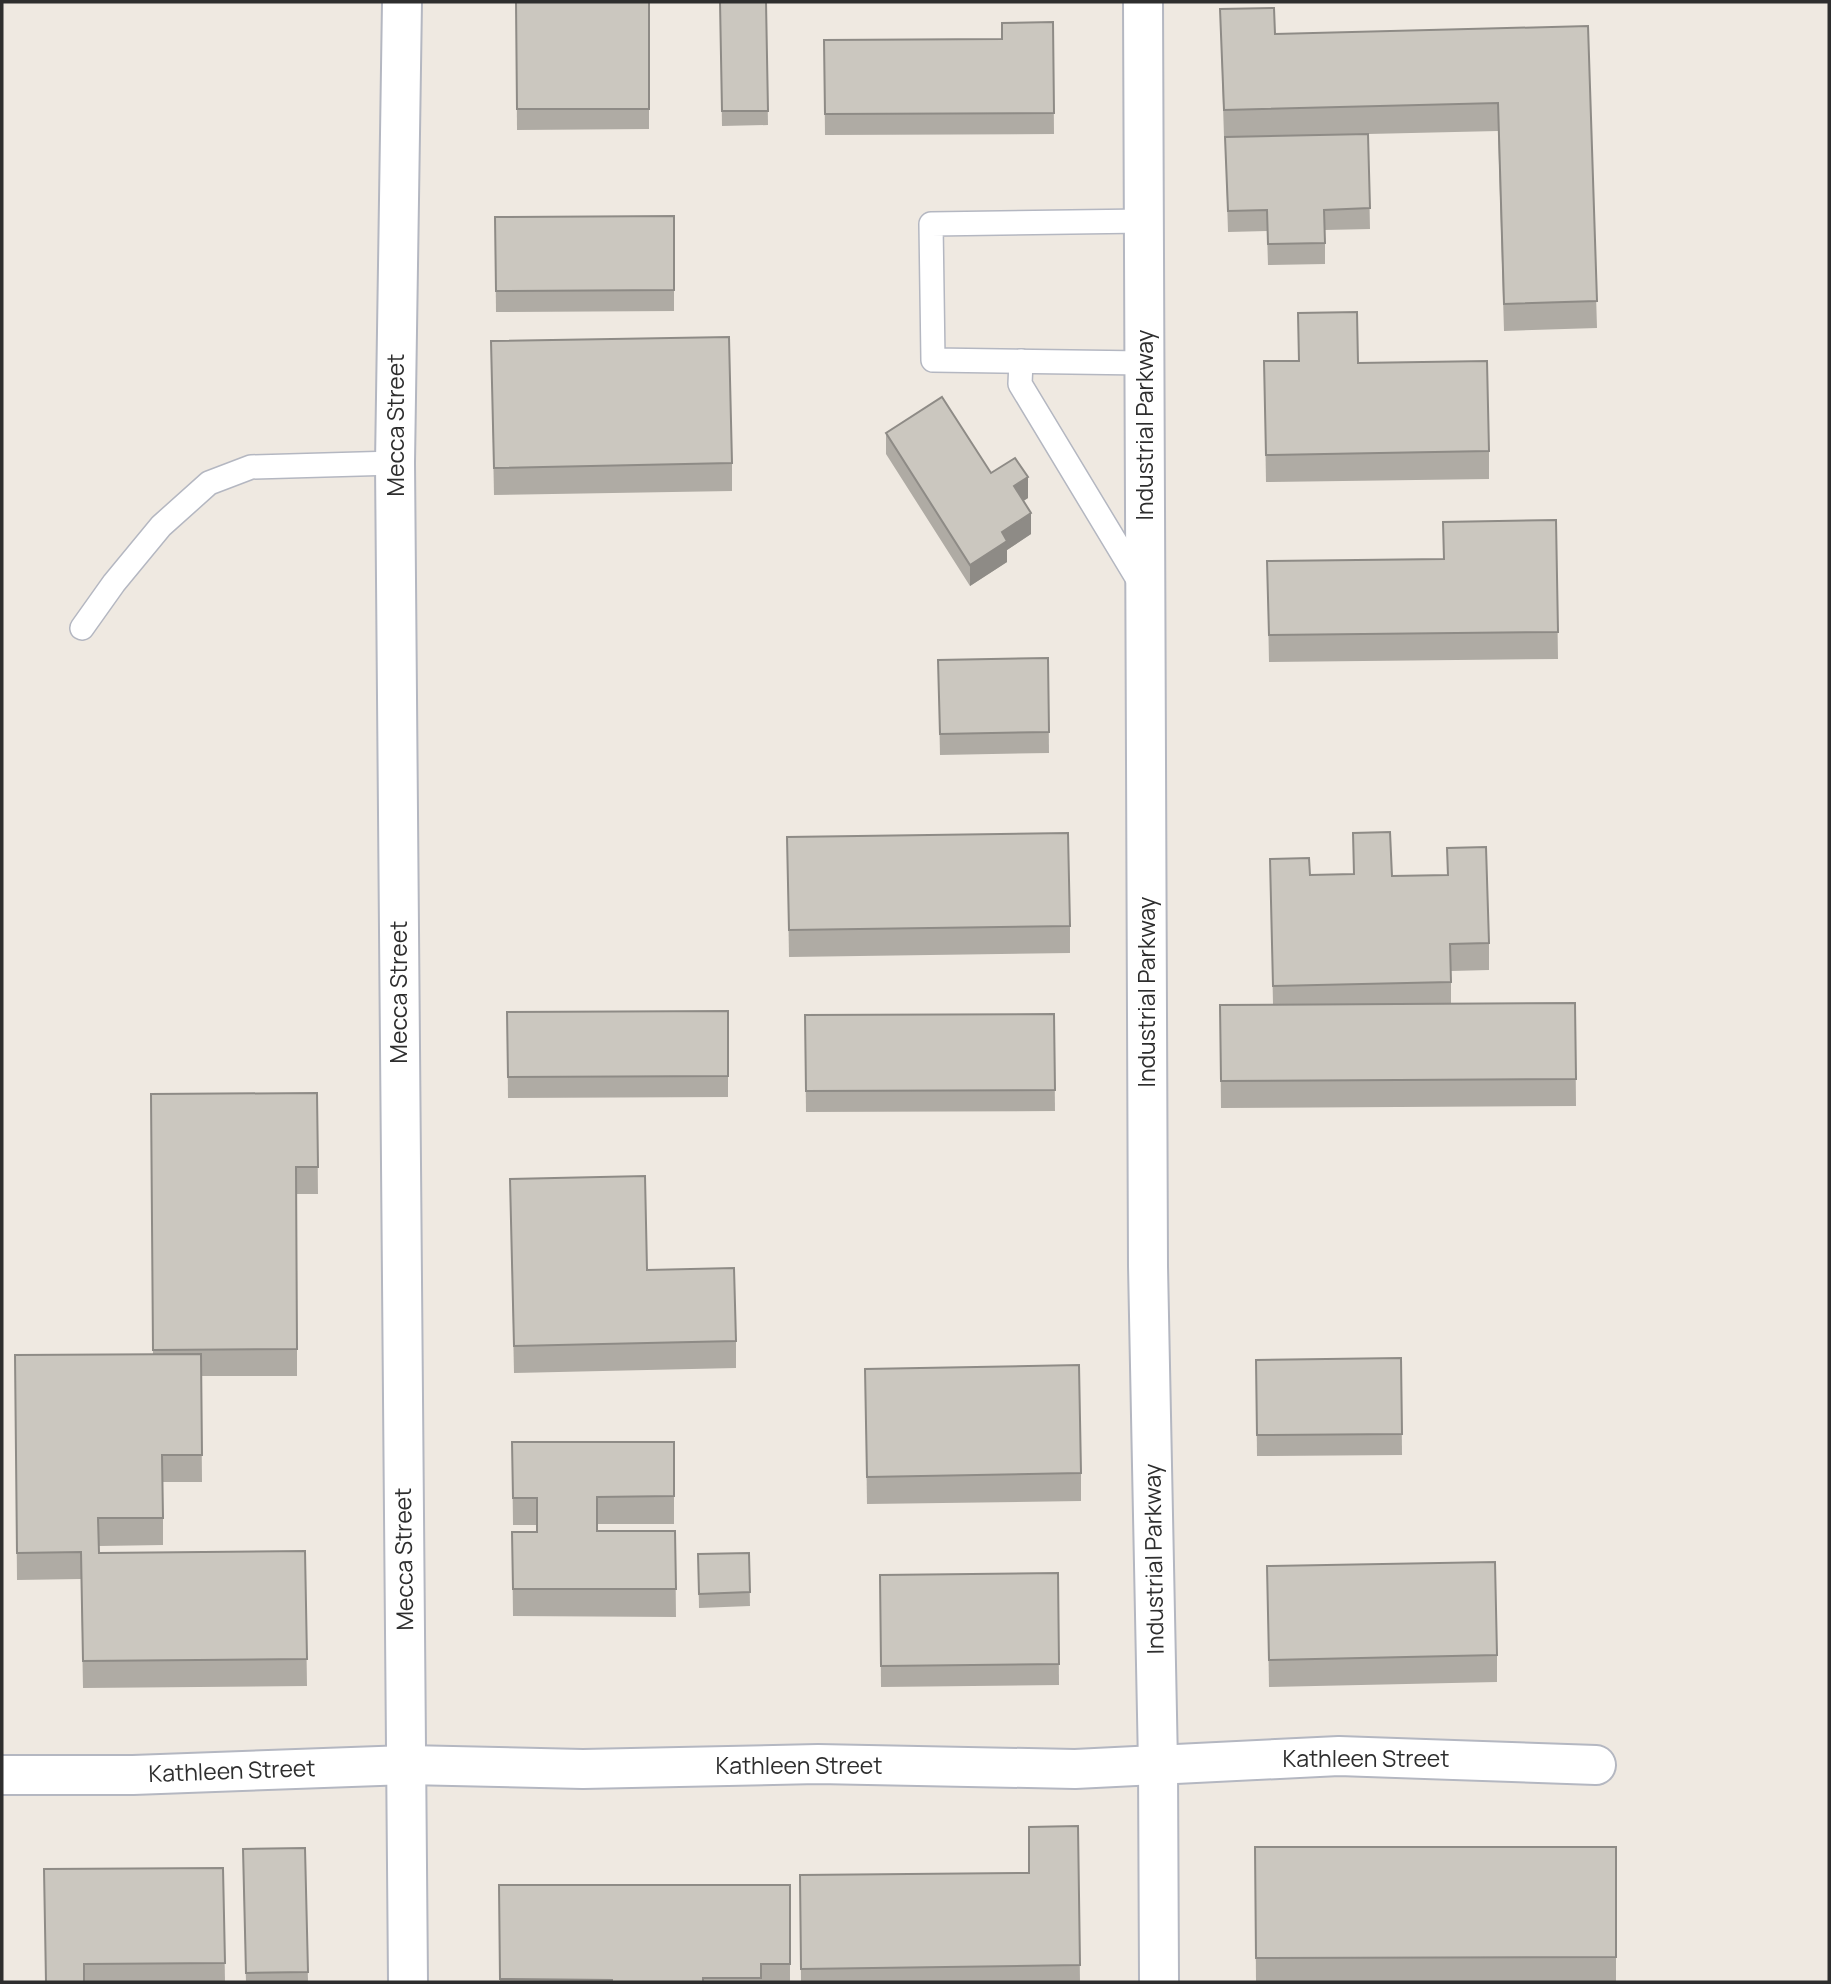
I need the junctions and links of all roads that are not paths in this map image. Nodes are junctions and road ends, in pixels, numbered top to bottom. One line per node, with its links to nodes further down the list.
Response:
1 (402, 2): 6 (street, Mecca Street)
2 (1143, 2): 3 (street, Industrial Parkway)
3 (1143, 221): 4 (lane); 5 (street, Industrial Parkway)
4 (1021, 361): 5 (lane); 7 (lane)
5 (1144, 363): 7 (street, Industrial Parkway)
6 (395, 463): 8 (lane); 10 (street, Mecca Street)
7 (1146, 592): 9 (street, Industrial Parkway)
8 (82, 628)
9 (1158, 1764): 10 (street, Kathleen Street); 11 (street, Kathleen Street); 14 (street, Industrial Parkway)
10 (407, 1765): 12 (street, Kathleen Street); 13 (street, Mecca Street)
11 (1596, 1765)
12 (2, 1775)
13 (408, 1982)
14 (1159, 1982)

